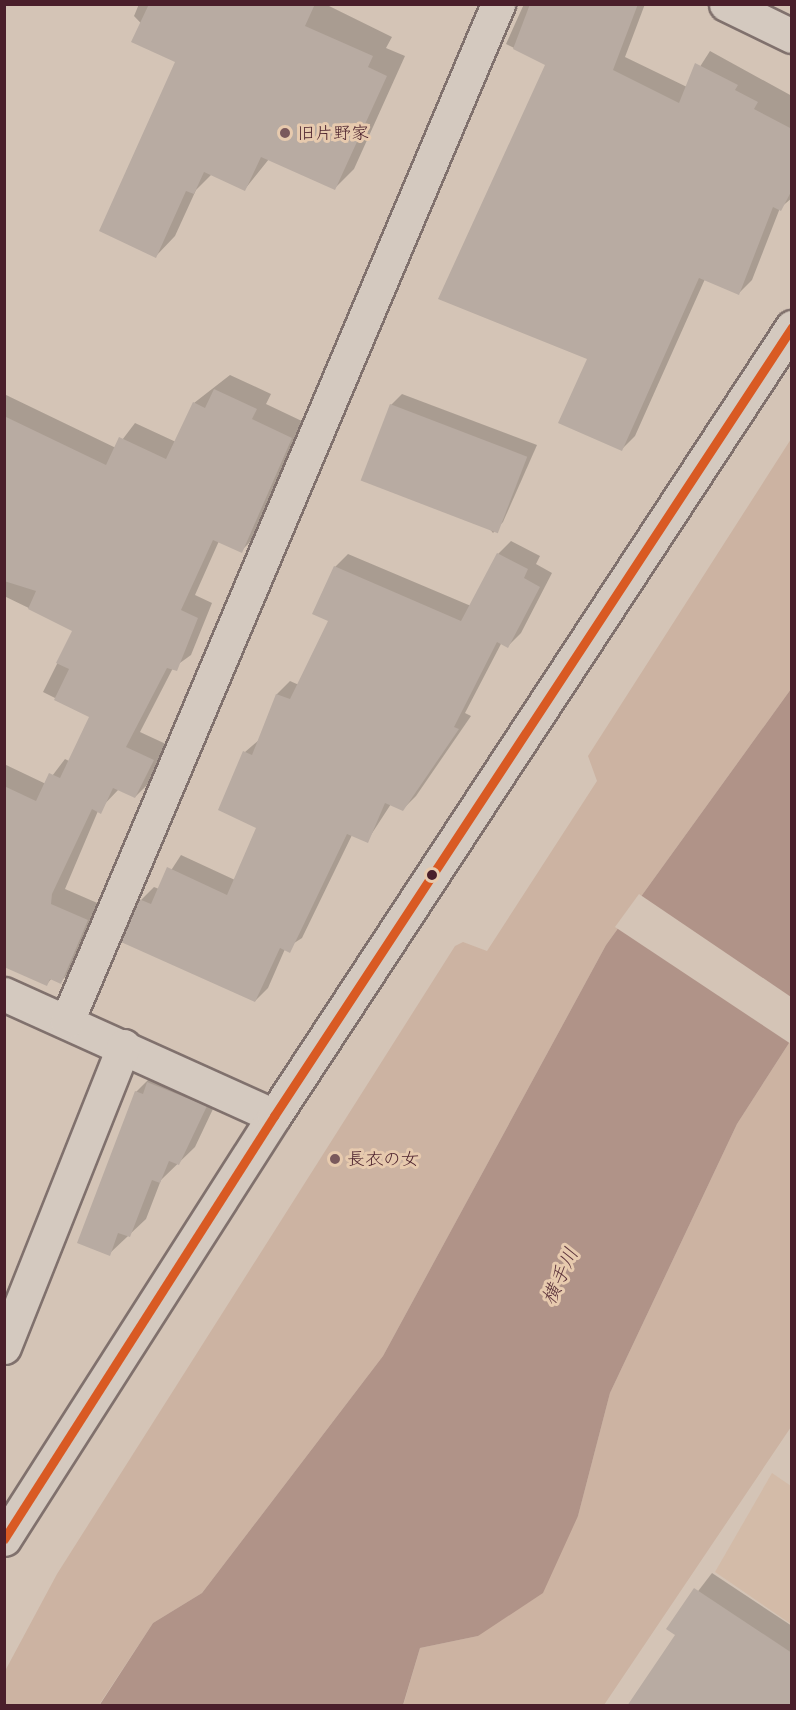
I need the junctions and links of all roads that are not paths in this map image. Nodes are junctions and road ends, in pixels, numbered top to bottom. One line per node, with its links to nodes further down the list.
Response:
1 (498, 4): 6 (street)
2 (726, 4): 3 (street)
3 (792, 36)
4 (792, 327): 8 (street)
5 (4, 994): 6 (street)
6 (67, 1020): 7 (street)
7 (124, 1046): 8 (street); 9 (street)
8 (274, 1116): 10 (street)
9 (4, 1347)
10 (4, 1539)

